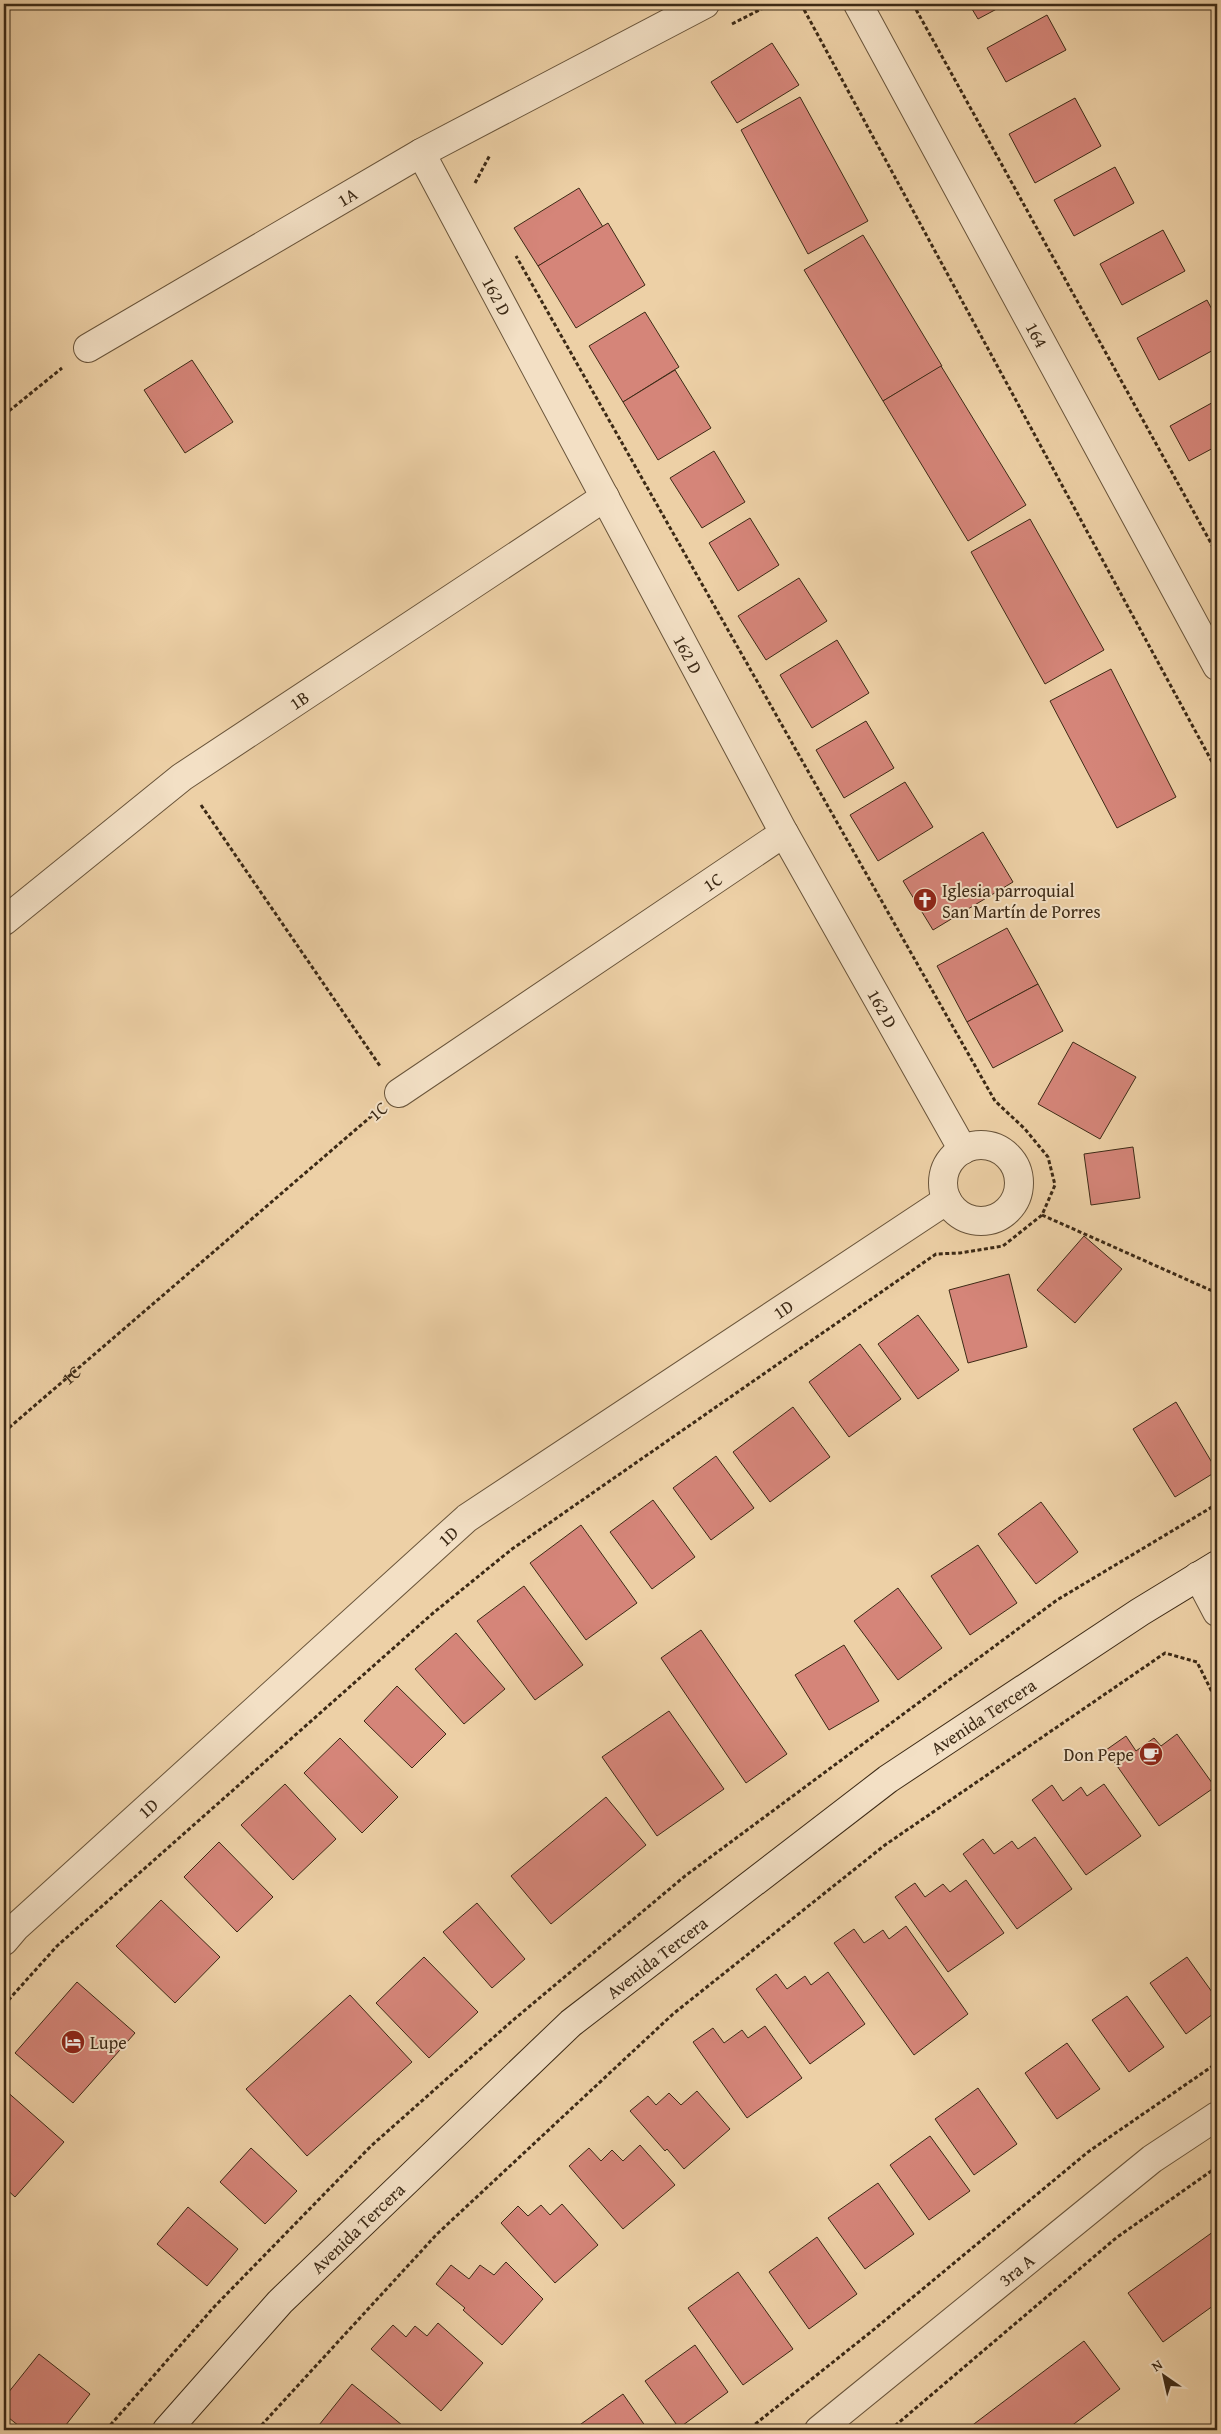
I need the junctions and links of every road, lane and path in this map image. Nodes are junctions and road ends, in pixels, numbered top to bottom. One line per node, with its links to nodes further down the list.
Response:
1 (705, 4): 8 (street, 1A)
2 (771, 4): 6 (path)
3 (801, 4): 16 (path)
4 (858, 4): 15 (street, 164)
5 (913, 4): 14 (path)
6 (728, 26)
7 (493, 150): 9 (path)
8 (421, 153): 11 (street, 1A); 13 (street, 162 D)
9 (480, 191)
10 (514, 252): 23 (path)
11 (88, 348): 12 (path)
12 (4, 415)
13 (605, 498): 17 (street, 1B); 18 (street, 162 D)
14 (1217, 554)
15 (1217, 666)
16 (1217, 771)
17 (182, 777): 19 (street, 1B); 20 (path)
18 (784, 833): 20 (street, 1C); 21 (street, 162 D)
19 (4, 921)
20 (398, 1093): 25 (path, 1C)
21 (964, 1150): 22 (street); 22 (street)
22 (947, 1200): 29 (street, 1D)
23 (1042, 1215): 24 (path); 30 (path)
24 (1217, 1293)
25 (4, 1432)
26 (1208, 1571): 27 (street); 34 (street, Avenida Tercera)
27 (1217, 1612)
28 (1217, 1702): 35 (path)
29 (8, 1929)
30 (4, 2006)
31 (1217, 2063): 36 (path)
32 (1217, 2116): 37 (street, 3ra A)
33 (1217, 2168): 38 (path)
34 (166, 2430)
35 (257, 2430)
36 (744, 2430)
37 (819, 2430)
38 (890, 2430)

